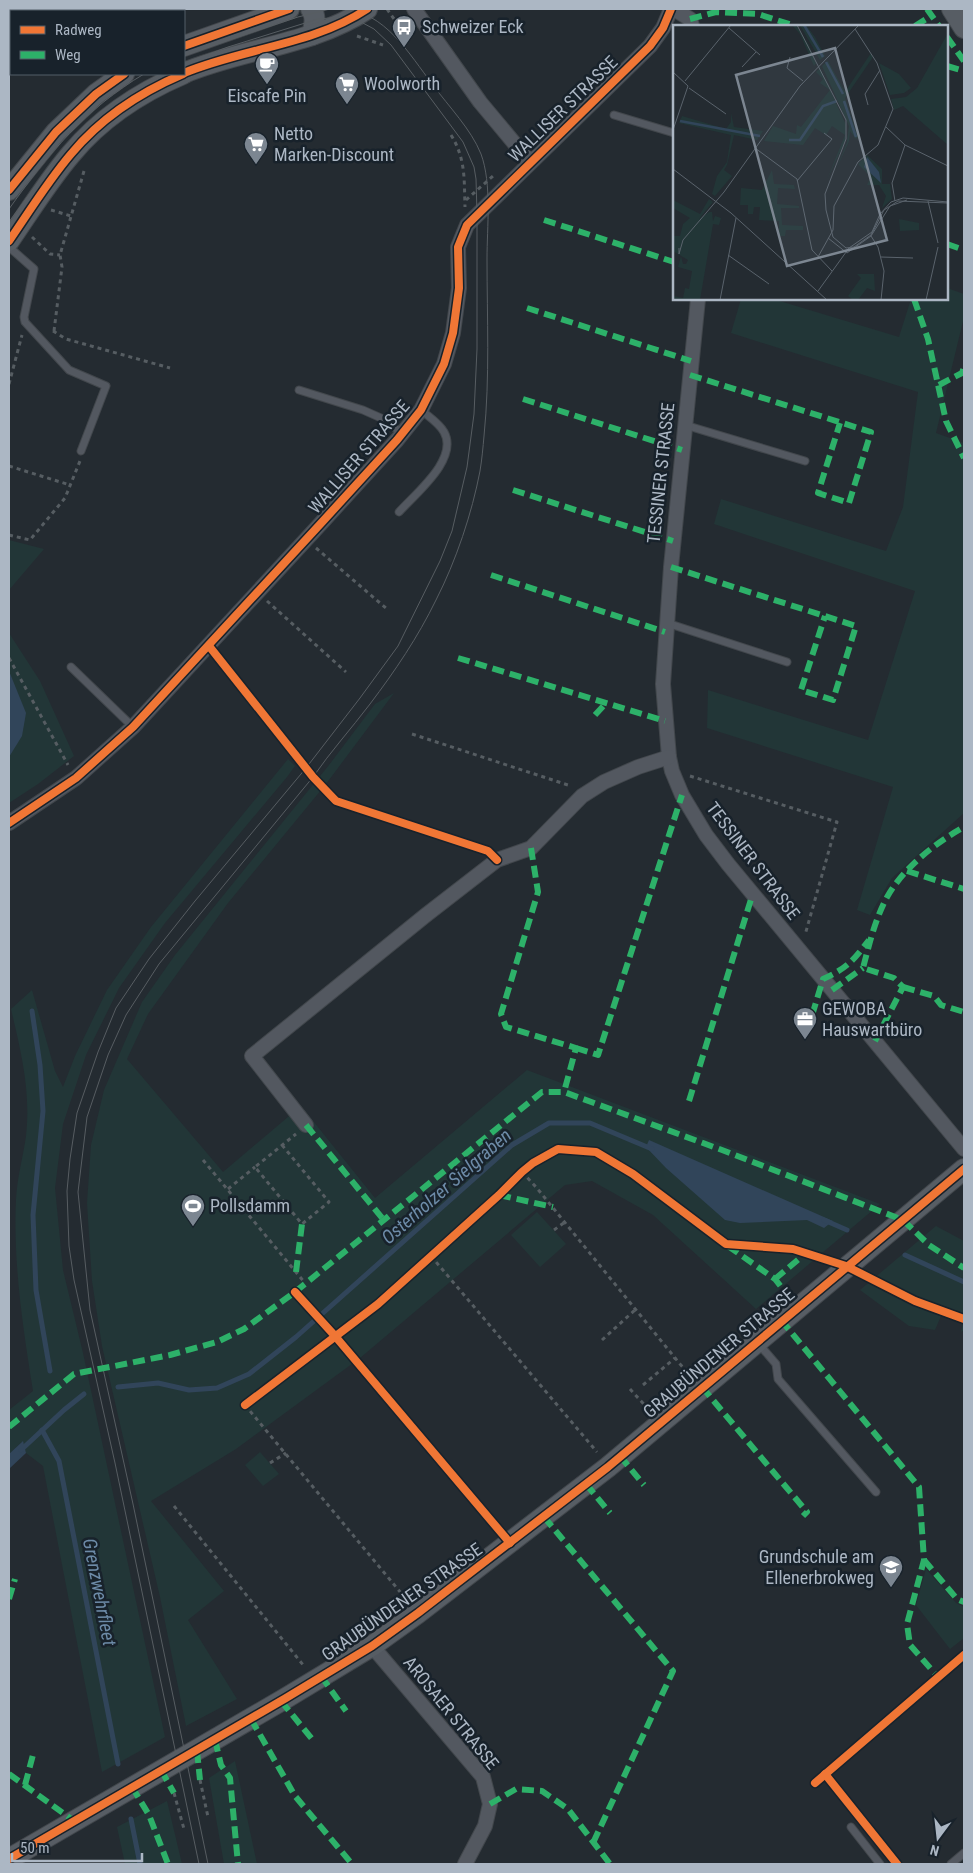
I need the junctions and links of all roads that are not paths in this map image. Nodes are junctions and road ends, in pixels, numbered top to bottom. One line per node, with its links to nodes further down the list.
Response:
1 (289, 9): 10 (street)
2 (310, 9): 9 (street)
3 (414, 9): 16 (street)
4 (672, 9): 7 (street); 16 (street, WALLISER STRASSE)
5 (952, 9): 8 (street)
6 (381, 12): 9 (street)
7 (692, 25)
8 (964, 28)
9 (312, 35): 11 (street)
10 (185, 46)
11 (185, 73)
12 (123, 75): 17 (street)
13 (181, 75): 18 (street)
14 (614, 115): 15 (lane)
15 (673, 134)
16 (530, 162): 22 (street, WALLISER STRASSE)
17 (9, 190)
18 (14, 234)
19 (9, 247): 25 (lane)
20 (698, 300): 23 (street, TESSINER STRASSE)
21 (298, 390): 24 (lane)
22 (422, 410): 24 (street, WALLISER STRASSE); 27 (lane)
23 (685, 424): 26 (lane); 28 (street, TESSINER STRASSE)
24 (402, 433): 31 (street, WALLISER STRASSE)
25 (81, 451)
26 (806, 461)
27 (398, 512)
28 (666, 622): 29 (lane); 32 (street, TESSINER STRASSE)
29 (787, 662)
30 (71, 667): 31 (lane)
31 (133, 727): 33 (street, WALLISER STRASSE)
32 (671, 764): 34 (street); 35 (street, TESSINER STRASSE)
33 (9, 823)
34 (306, 1125)
35 (964, 1149)
36 (964, 1169): 37 (street, GRAUBÜNDENER STRASSE)
37 (756, 1341): 38 (lane); 39 (street, GRAUBÜNDENER STRASSE)
38 (876, 1492)
39 (372, 1646): 42 (street, GRAUBÜNDENER STRASSE); 43 (street, AROSAER STRASSE)
40 (851, 1827): 44 (lane)
41 (964, 1853): 45 (lane)
42 (9, 1859)
43 (466, 1864)
44 (880, 1864)
45 (951, 1864)

